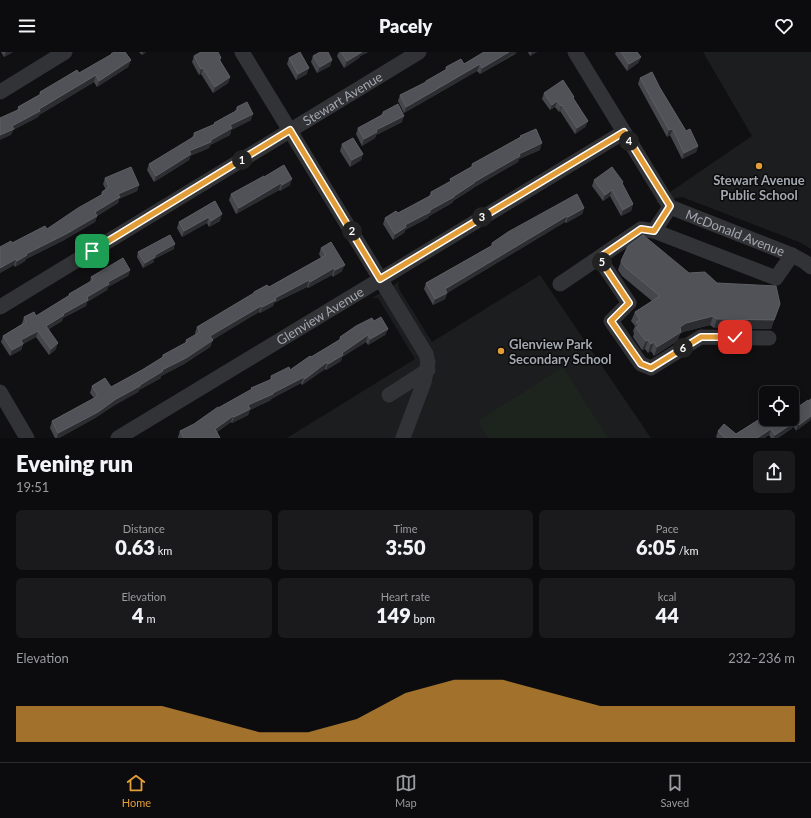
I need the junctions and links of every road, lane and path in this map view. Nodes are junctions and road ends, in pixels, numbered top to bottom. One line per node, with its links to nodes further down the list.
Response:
1 (65, 52): 5 (street)
2 (242, 52): 6 (street)
3 (419, 52): 6 (street, Stewart Avenue)
4 (575, 52): 7 (street, McDonald Avenue)
5 (0, 92)
6 (290, 130): 13 (street); 15 (street, Stewart Avenue)
7 (624, 132): 8 (street, McDonald Avenue); 13 (street, Glenview Avenue)
8 (670, 206): 9 (street); 10 (street, McDonald Avenue)
9 (654, 231): 10 (street); 11 (street)
10 (792, 255): 12 (street, McDonald Avenue)
11 (599, 258): 14 (street); 16 (street)
12 (811, 267)
13 (380, 279): 17 (street); 21 (street, Glenview Avenue)
14 (560, 284)
15 (0, 307)
16 (769, 338)
17 (428, 370): 19 (street); 22 (street)
18 (0, 392): 20 (street)
19 (389, 395)
20 (27, 438)
21 (118, 438)
22 (403, 438)

